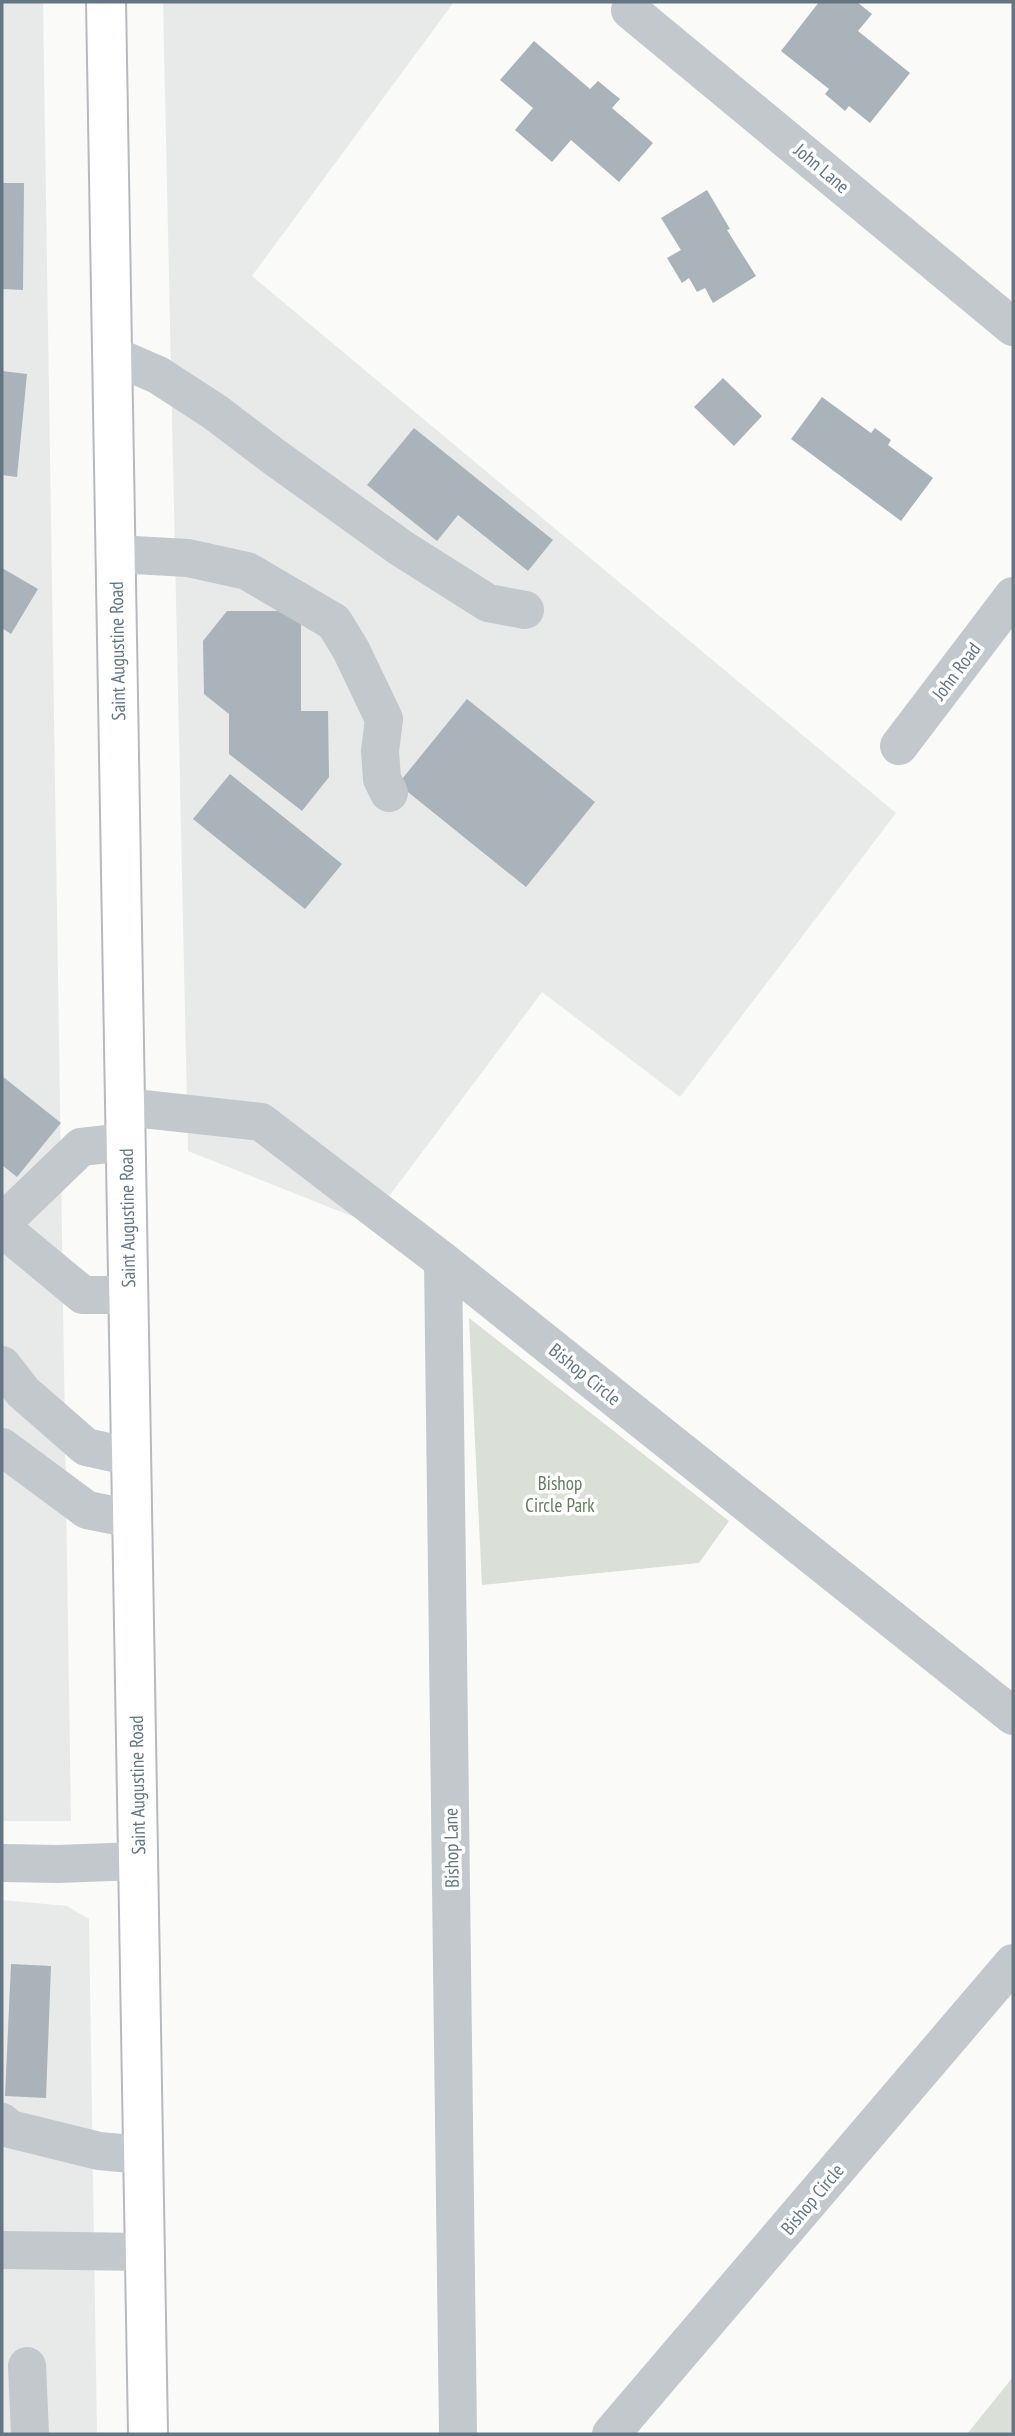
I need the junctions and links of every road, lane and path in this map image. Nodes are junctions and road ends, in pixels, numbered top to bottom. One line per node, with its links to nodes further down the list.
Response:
1 (106, 2): 4 (main road, Saint Augustine Road)
2 (630, 10): 3 (street, John Lane)
3 (1013, 327)
4 (112, 355): 5 (main road, Saint Augustine Road); 7 (street)
5 (115, 554): 9 (street); 10 (main road, Saint Augustine Road)
6 (1013, 596): 8 (street, John Road)
7 (525, 610)
8 (899, 746)
9 (389, 793)
10 (125, 1125): 11 (street, Bishop Circle); 13 (street, Bishop Circle); 14 (main road, Saint Augustine Road)
11 (2, 1223)
12 (2, 1228): 14 (street)
13 (443, 1261): 19 (street, Bishop Circle); 30 (street, Bishop Lane)
14 (128, 1294): 17 (main road, Saint Augustine Road)
15 (2, 1365): 17 (street)
16 (2, 1447): 18 (street)
17 (131, 1457): 18 (main road, Saint Augustine Road)
18 (132, 1519): 20 (main road, Saint Augustine Road)
19 (1013, 1716)
20 (138, 1861): 21 (street); 24 (main road, Saint Augustine Road)
21 (2, 1863)
22 (1013, 1963): 31 (street, Bishop Circle)
23 (2, 2122): 24 (street)
24 (143, 2155): 26 (main road, Saint Augustine Road)
25 (2, 2250): 26 (street)
26 (145, 2252): 29 (main road, Saint Augustine Road)
27 (27, 2366): 28 (street)
28 (30, 2434)
29 (148, 2434)
30 (458, 2434)
31 (611, 2434)

